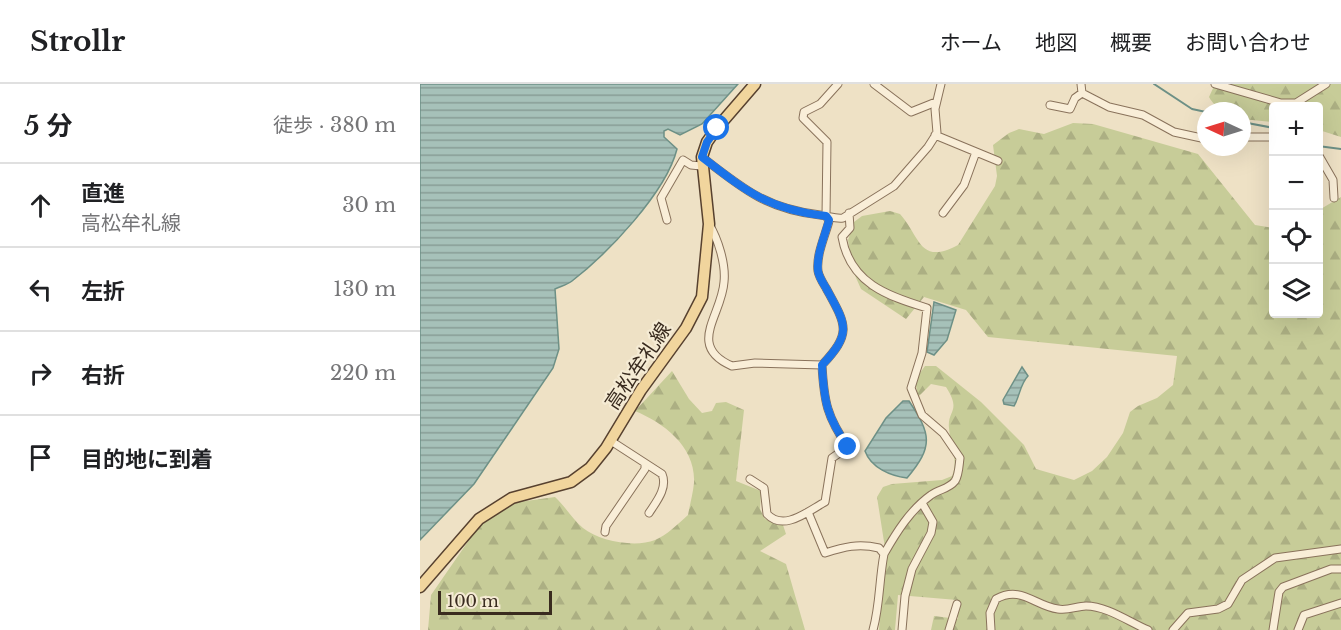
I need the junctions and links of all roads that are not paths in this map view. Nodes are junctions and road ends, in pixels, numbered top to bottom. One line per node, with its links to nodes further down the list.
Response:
1 (755, 84): 18 (main road)
2 (838, 84): 22 (street)
3 (874, 84): 9 (street)
4 (941, 84): 9 (street)
5 (1081, 84): 8 (street)
6 (1215, 84): 7 (street)
7 (1326, 84)
8 (1082, 93): 10 (street); 12 (street)
9 (936, 102): 11 (street)
10 (1050, 105)
11 (935, 135): 15 (street); 20 (street)
12 (1197, 137)
13 (1251, 137): 14 (street)
14 (1269, 137)
15 (976, 152): 17 (street); 21 (street)
16 (1319, 156): 19 (street)
17 (998, 161)
18 (702, 162): 22 (street); 23 (street); 24 (main road, 高松牟礼線)
19 (1334, 198)
20 (849, 213): 22 (street); 29 (street)
21 (943, 213)
22 (826, 216): 25 (street)
23 (667, 220)
24 (709, 224): 25 (street); 26 (main road, 高松牟礼線)
25 (822, 365): 30 (street)
26 (611, 441): 27 (street); 36 (main road, 高松牟礼線)
27 (645, 462): 31 (street); 32 (street)
28 (750, 479): 30 (street)
29 (922, 503): 34 (street); 40 (street)
30 (807, 512): 34 (street)
31 (649, 513)
32 (605, 532)
33 (1341, 549): 44 (street)
34 (884, 554): 39 (street)
35 (1341, 569): 45 (street)
36 (420, 587)
37 (1341, 603): 46 (street)
38 (957, 604): 41 (street)
39 (873, 630)
40 (902, 630)
41 (949, 630)
42 (991, 630): 43 (street)
43 (1148, 630)
44 (1173, 630)
45 (1273, 630)
46 (1298, 630)

